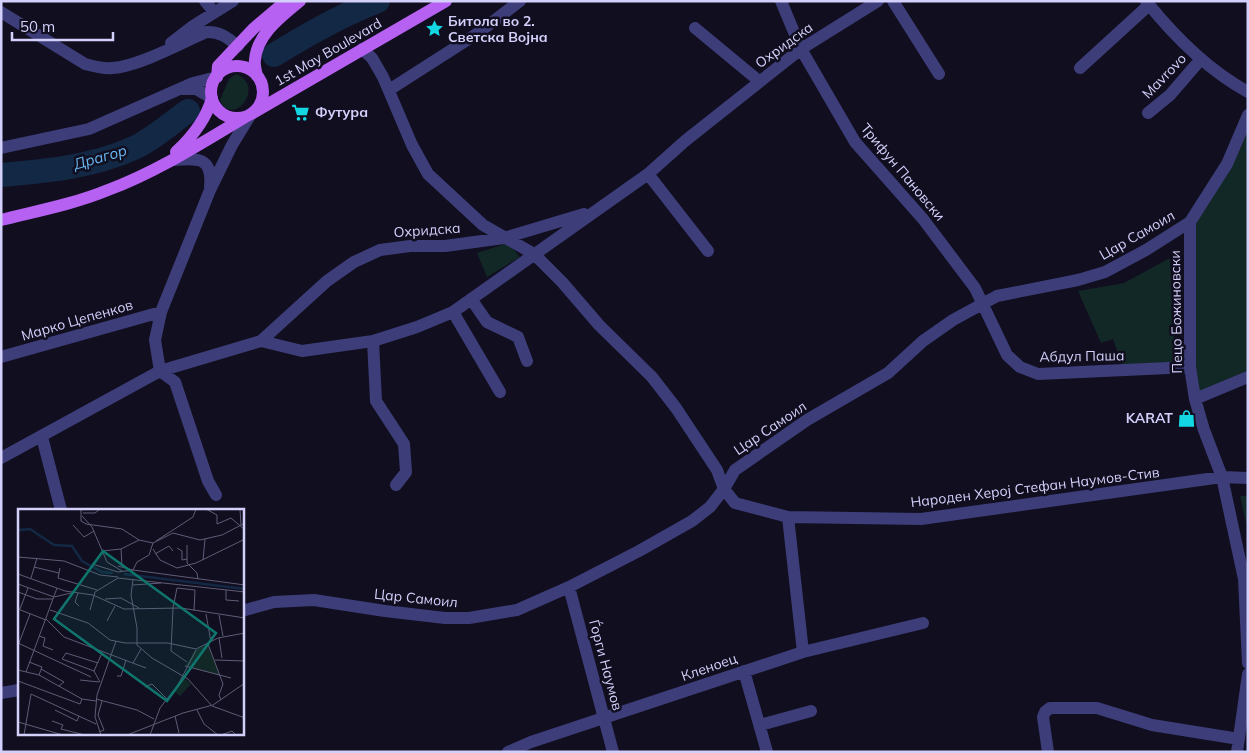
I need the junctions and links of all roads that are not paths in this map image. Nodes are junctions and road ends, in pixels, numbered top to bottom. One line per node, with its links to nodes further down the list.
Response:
1 (205, 1): 12 (street)
2 (233, 1): 12 (street)
3 (286, 1): 14 (main road)
4 (300, 1): 22 (main road)
5 (446, 1): 15 (main road, 1st May Boulevard)
6 (520, 1): 25 (street)
7 (781, 1): 16 (street, Трифун Пановски)
8 (878, 1): 16 (street, Охридска)
9 (893, 1): 21 (street)
10 (1147, 3): 18 (street, Mavrovo); 19 (street, Mavrovo)
11 (1, 12): 17 (street)
12 (214, 12): 17 (street)
13 (694, 28): 23 (street)
14 (238, 46): 17 (street); 20 (main road)
15 (362, 49): 25 (street, Народен Херој Стефан Наумов-Стив); 29 (main road, 1st May Boulevard)
16 (801, 49): 23 (street, Охридска); 43 (street, Трифун Пановски)
17 (160, 53)
18 (1201, 58): 26 (street, Mavrovo); 28 (street, Mavrovo)
19 (1080, 68)
20 (217, 71): 22 (main road, 1st May Boulevard); 24 (street); 27 (main road, 1st May Boulevard)
21 (939, 74)
22 (257, 76): 29 (main road, 1st May Boulevard)
23 (759, 81): 33 (street, Охридска)
24 (176, 90): 27 (street); 31 (street)
25 (389, 90): 39 (street, Народен Херој Стефан Наумов-Стив)
26 (1248, 92)
27 (212, 98): 29 (main road); 34 (main road, 1st May Boulevard)
28 (1148, 113)
29 (248, 116): 32 (main road, 1st May Boulevard); 35 (street)
30 (1247, 120): 38 (street, Цар Самоил)
31 (1, 148)
32 (174, 160): 34 (main road, 1st May Boulevard); 35 (street)
33 (648, 174): 36 (street, Охридска); 40 (street)
34 (136, 178): 37 (main road, 1st May Boulevard)
35 (210, 190): 44 (street)
36 (594, 211): 39 (street, Охридска); 41 (street, Охридска)
37 (1, 220)
38 (1190, 222): 43 (street, Цар Самоил); 50 (street, Пецо Божиновски)
39 (504, 238): 41 (street, Народен Херој Стефан Наумов-Стив); 46 (street, Охридска)
40 (708, 252)
41 (534, 254): 42 (street, Охридска); 60 (street, Народен Херој Стефан Наумов-Стив)
42 (471, 298): 45 (street, Охридска); 49 (street)
43 (982, 304): 50 (street, Абдул Паша); 60 (street, Цар Самоил)
44 (160, 312): 48 (street, Марко Цепенков); 51 (street)
45 (453, 312): 47 (street, Охридска); 53 (street)
46 (261, 341): 47 (street, Охридска); 51 (street, Охридска)
47 (373, 341): 59 (street)
48 (1, 357)
49 (527, 361)
50 (1190, 367): 54 (street, Пецо Божиновски)
51 (160, 371): 55 (street, Охридска); 61 (street)
52 (1248, 377): 54 (street)
53 (500, 392)
54 (1195, 399): 57 (street, Пецо Божиновски)
55 (42, 437): 56 (street, Охридска); 62 (street)
56 (1, 458)
57 (1222, 477): 58 (street, Народен Херој Стефан Наумов-Стив); 63 (street, Народен Херој Стефан Наумов-Стив); 68 (street, Пецо Божиновски)
58 (1248, 478)
59 (396, 485)
60 (724, 489): 63 (street, Народен Херој Стефан Наумов-Стив); 64 (street, Цар Самоил)
61 (216, 495)
62 (61, 509)
63 (788, 517): 67 (street)
64 (569, 587): 65 (street, Цар Самоил); 74 (street, Ѓорги Наумов)
65 (244, 610)
66 (923, 623): 67 (street, Кленоец)
67 (803, 652): 69 (street, Кленоец)
68 (1248, 663)
69 (744, 671): 74 (street, Кленоец); 75 (street)
70 (1248, 674): 76 (street)
71 (18, 690): 72 (street)
72 (1, 693)
73 (812, 711): 75 (street)
74 (604, 718): 77 (street, Кленоец); 79 (street, Ѓорги Наумов)
75 (760, 725): 80 (street)
76 (1238, 745): 81 (street)
77 (532, 747): 78 (street, Кленоец)
78 (508, 752)
79 (613, 752)
80 (768, 752)
81 (1048, 752)

